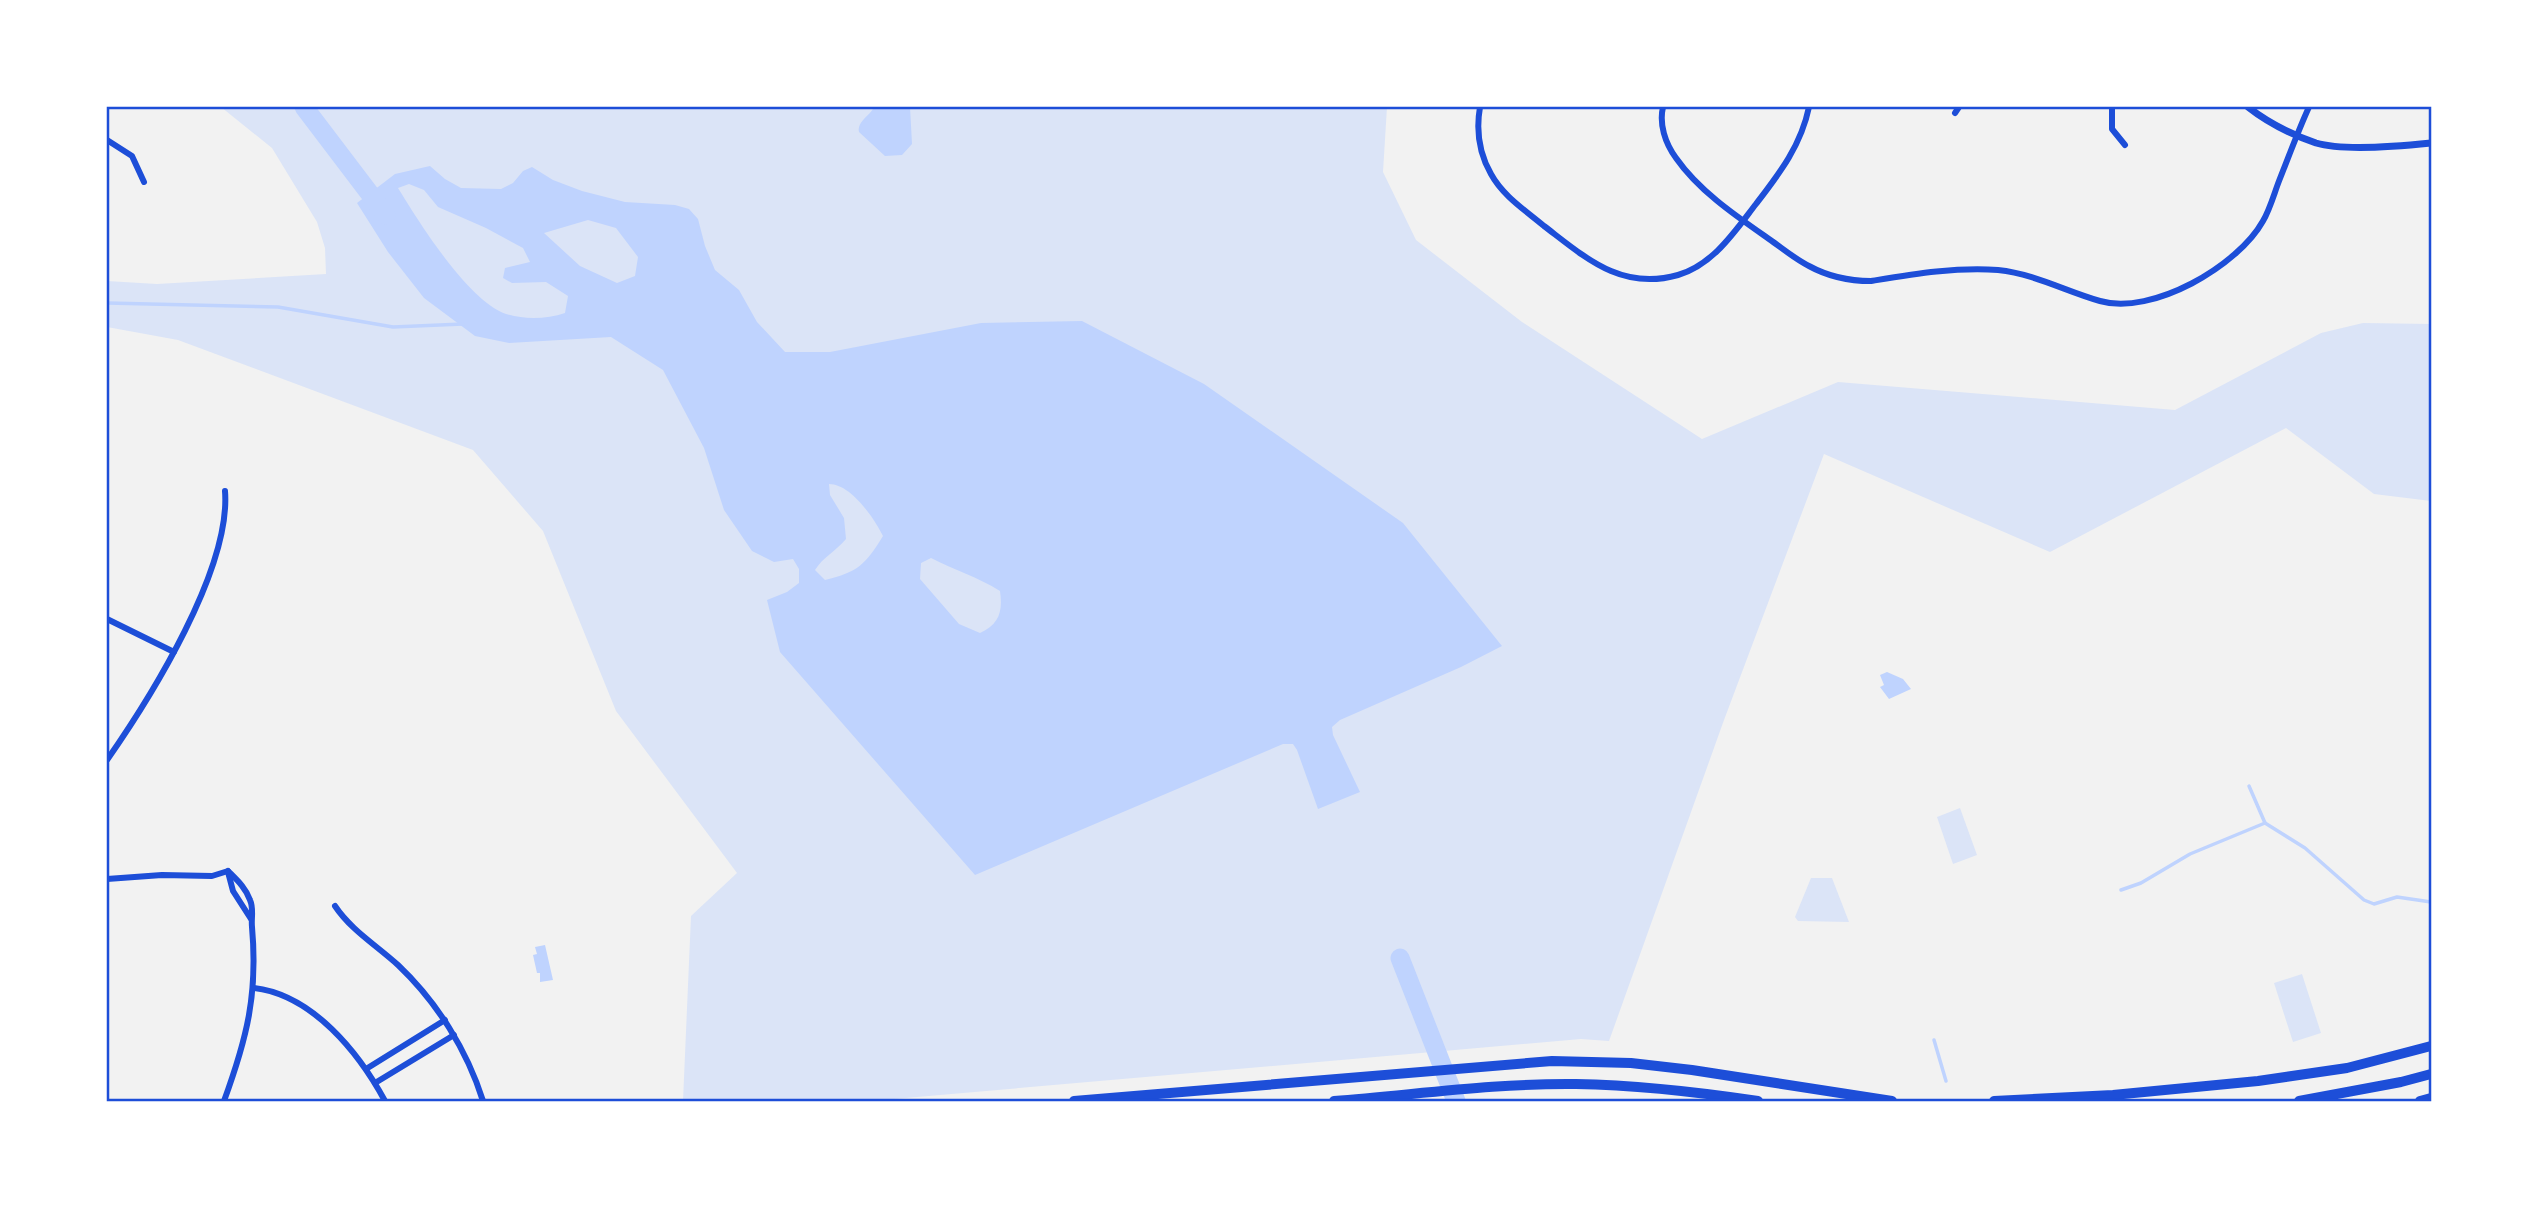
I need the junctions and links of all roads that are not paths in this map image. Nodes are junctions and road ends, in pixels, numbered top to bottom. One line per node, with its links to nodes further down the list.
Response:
1 (1480, 107): 12 (street)
2 (1663, 107): 12 (street)
3 (1809, 107): 12 (street)
4 (2112, 107): 10 (street)
5 (2248, 107): 7 (street)
6 (2309, 107): 7 (street)
7 (2297, 134): 9 (street); 12 (street)
8 (107, 140): 11 (street)
9 (2431, 144)
10 (2125, 145)
11 (144, 182)
12 (1743, 220)
13 (225, 491): 15 (street)
14 (107, 618): 15 (street)
15 (174, 652): 16 (street)
16 (107, 760)
17 (228, 871): 18 (street); 20 (street); 20 (street)
18 (107, 879)
19 (335, 906): 22 (street)
20 (251, 919): 21 (street)
21 (254, 988): 27 (street); 31 (street)
22 (444, 1020): 23 (street); 24 (street)
23 (454, 1035): 26 (street); 33 (street)
24 (403, 1046): 26 (street); 27 (street)
25 (2431, 1046): 38 (highway)
26 (412, 1060): 29 (street)
27 (366, 1069): 29 (street)
28 (2431, 1074): 39 (highway)
29 (375, 1083): 32 (street)
30 (2431, 1098): 40 (highway)
31 (225, 1101)
32 (385, 1101)
33 (483, 1101)
34 (1074, 1101): 37 (highway)
35 (1334, 1101): 36 (highway)
36 (1758, 1101)
37 (1892, 1101)
38 (1994, 1101)
39 (2299, 1101)
40 (2420, 1101)

